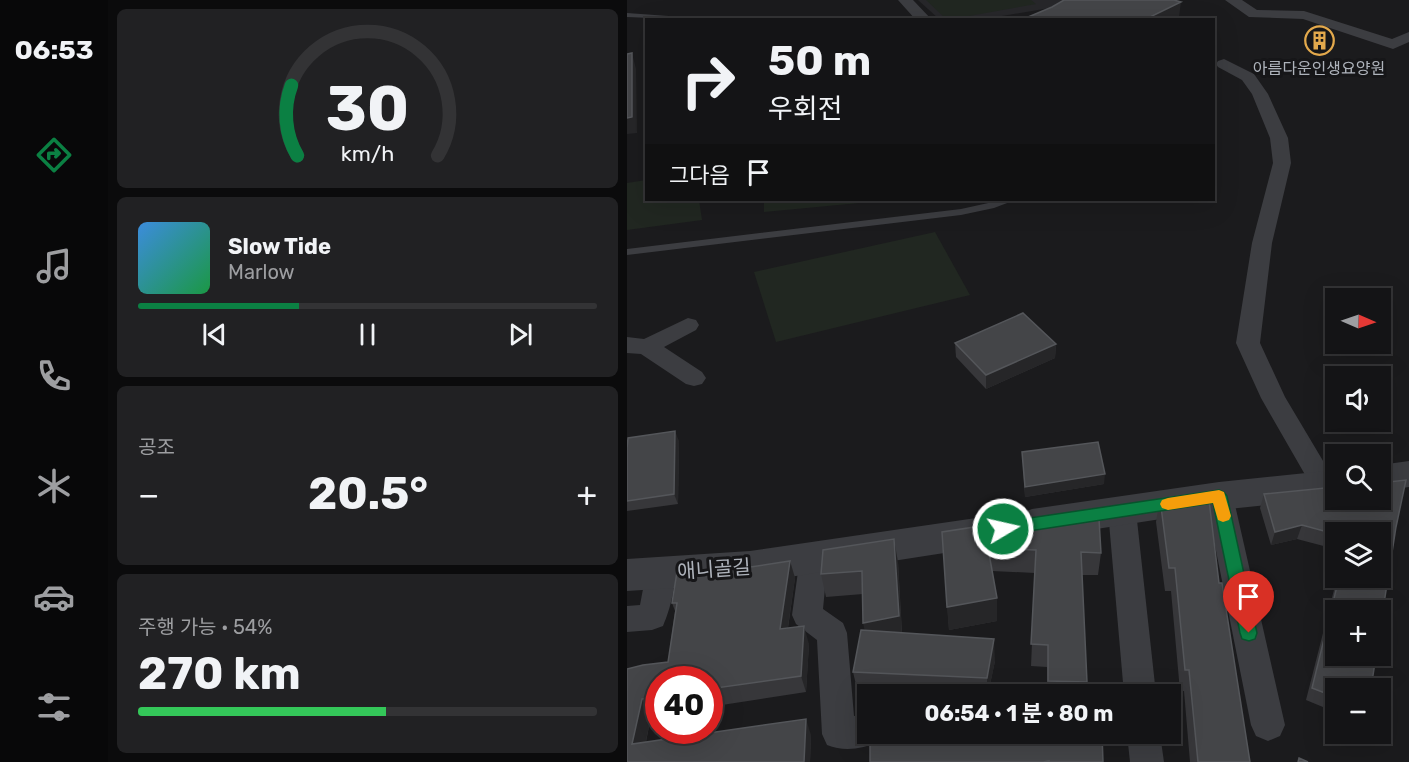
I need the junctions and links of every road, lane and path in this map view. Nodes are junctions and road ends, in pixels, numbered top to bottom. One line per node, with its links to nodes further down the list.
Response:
1 (906, 0): 5 (street)
2 (1232, 0): 6 (street)
3 (627, 15): 4 (lane)
4 (668, 18)
5 (923, 18)
6 (1409, 36)
7 (1224, 64): 15 (street)
8 (1007, 201): 9 (lane)
9 (627, 252)
10 (688, 325): 11 (street)
11 (637, 346): 12 (street)
12 (694, 378)
13 (1409, 474): 14 (street)
14 (1391, 476)
15 (1325, 478)
16 (1325, 484): 17 (street, 애니골길)
17 (1219, 496): 18 (street, 애니골길); 23 (street)
18 (1122, 511): 19 (street, 애니골길); 22 (street)
19 (814, 557): 20 (street, 애니골길); 24 (street)
20 (644, 574): 21 (street)
21 (627, 619)
22 (1139, 684)
23 (1268, 725)
24 (857, 732)
25 (1145, 744): 26 (street)
26 (1147, 762)

